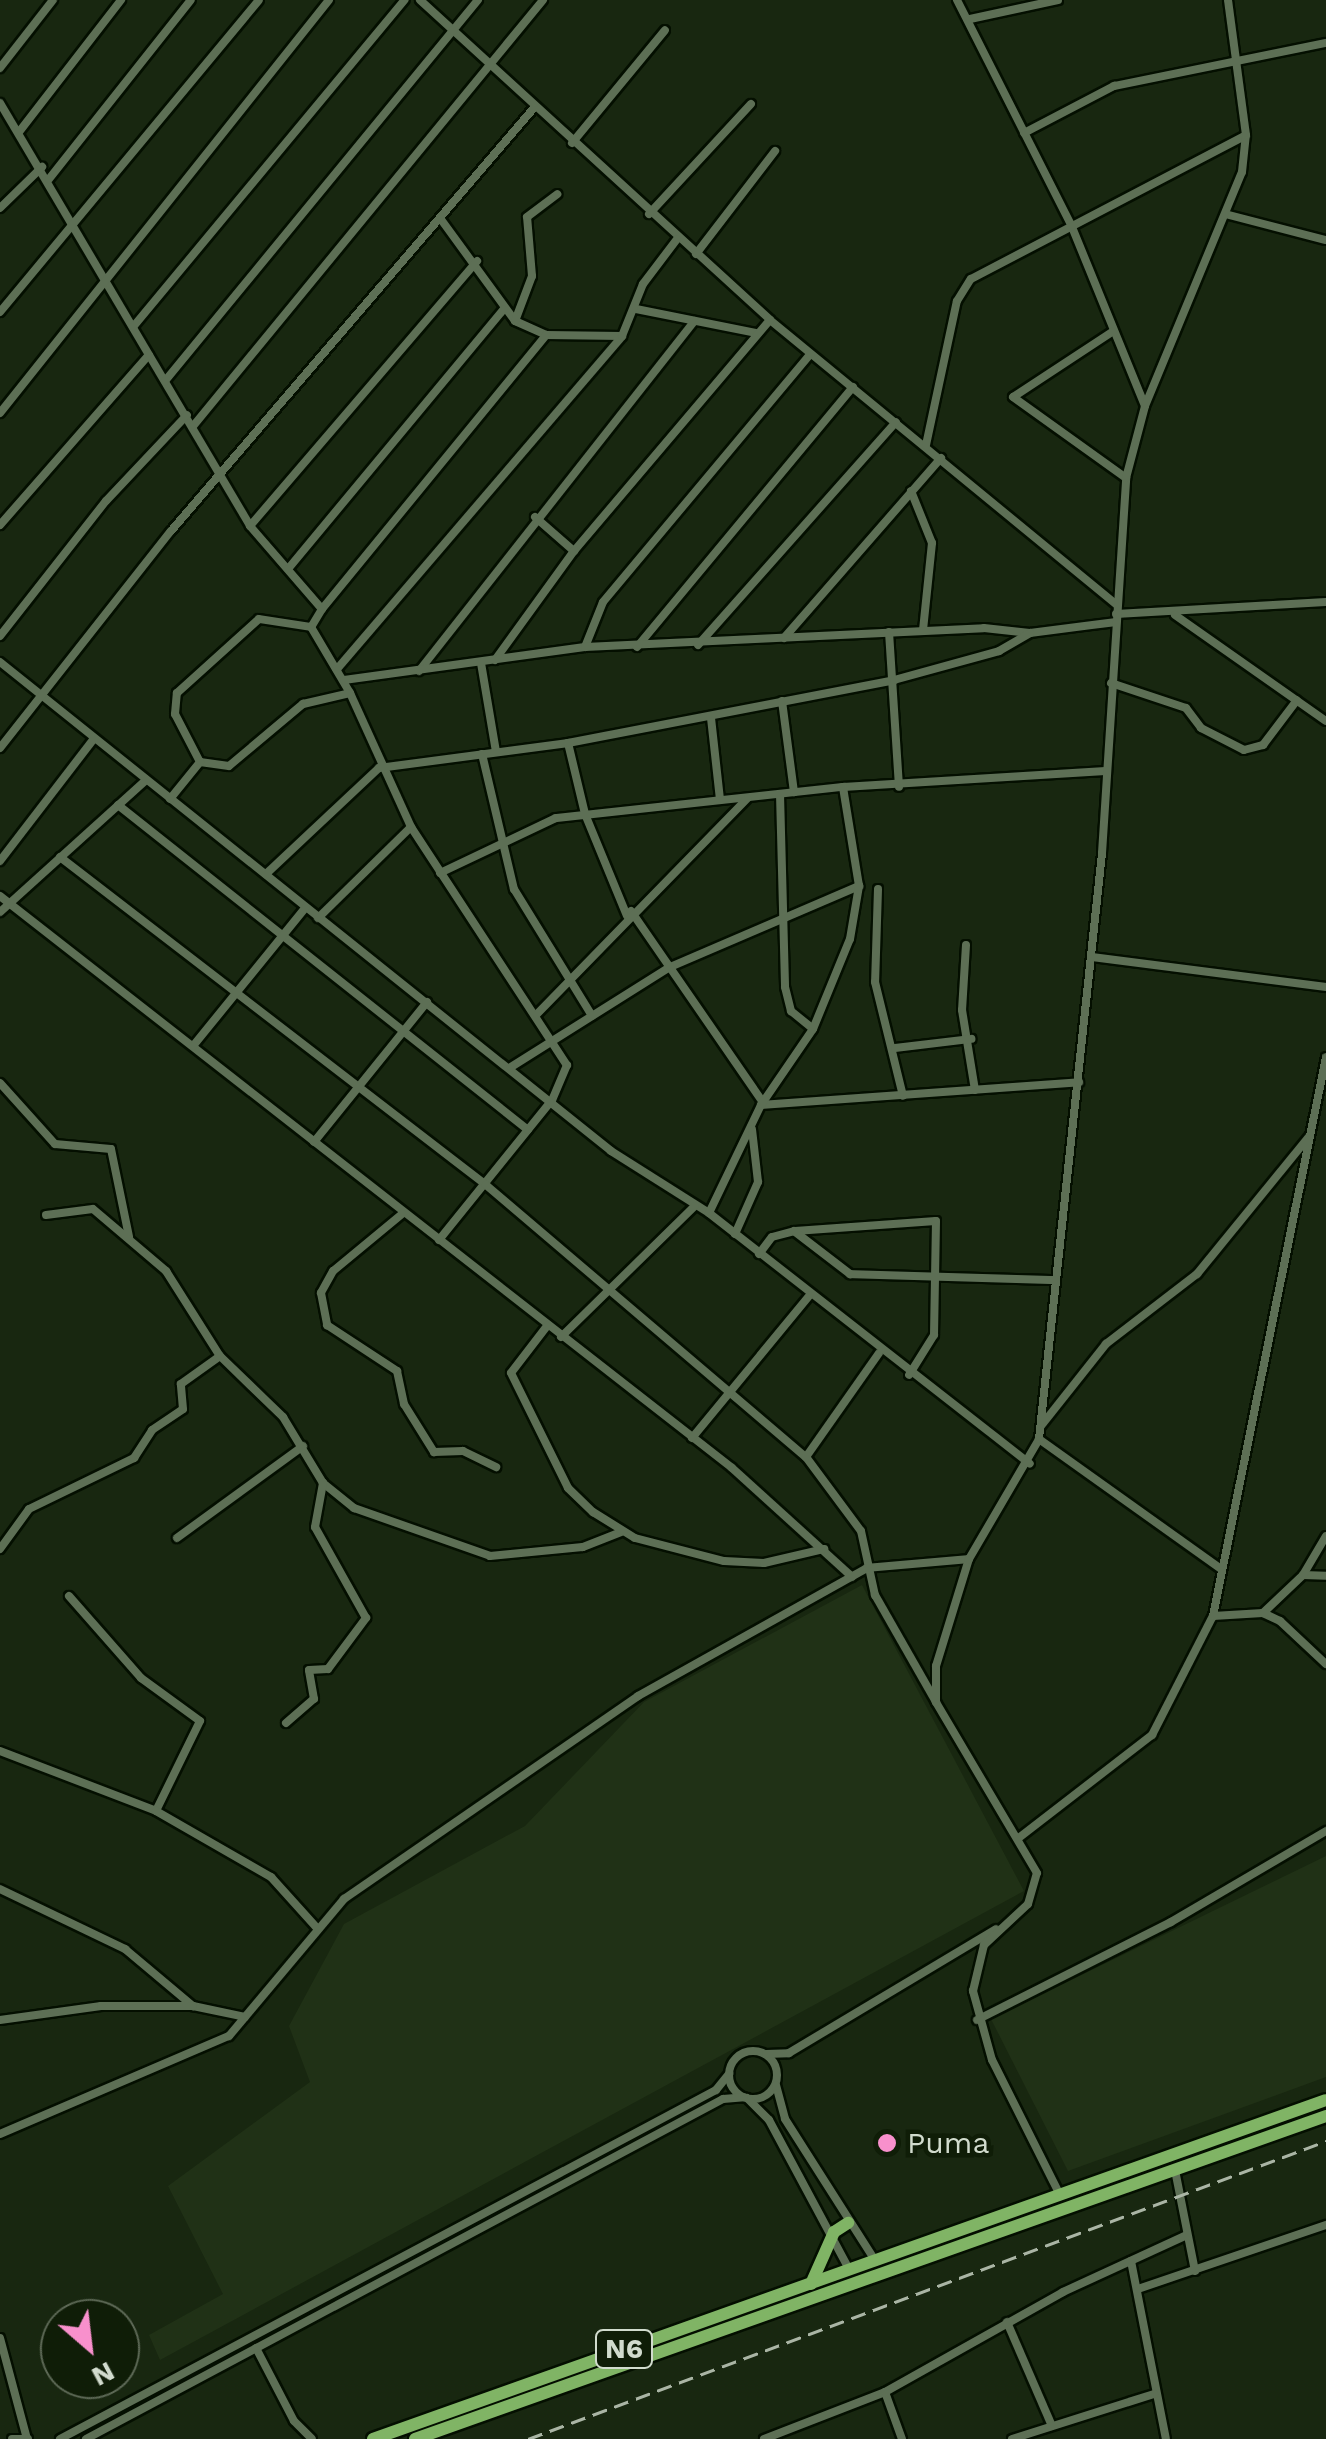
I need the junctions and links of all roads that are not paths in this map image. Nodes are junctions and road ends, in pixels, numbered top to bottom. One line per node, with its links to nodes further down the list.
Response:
1 (53, 0): 19 (street)
2 (121, 0): 23 (street)
3 (191, 0): 29 (street)
4 (259, 0): 35 (street)
5 (329, 0): 41 (street)
6 (404, 0): 48 (street)
7 (420, 0): 15 (street)
8 (478, 0): 15 (street)
9 (544, 0): 18 (street)
10 (956, 0): 13 (street)
11 (1058, 0): 13 (street)
12 (1228, 0): 17 (street)
13 (970, 19): 24 (street)
14 (665, 30): 26 (street)
15 (454, 32): 18 (street); 55 (street)
16 (1326, 44): 17 (street)
17 (1238, 60): 24 (street); 25 (street)
18 (490, 67): 22 (street); 61 (street)
19 (0, 68)
20 (0, 102): 23 (street)
21 (751, 104): 32 (street)
22 (534, 108): 26 (street); 34 (street)
23 (18, 132): 28 (street)
24 (1024, 133): 36 (street)
25 (1246, 135): 33 (street); 36 (street)
26 (572, 142): 32 (street)
27 (775, 150): 39 (street)
28 (42, 167): 29 (street); 31 (street)
29 (48, 178): 35 (street)
30 (557, 194): 45 (street)
31 (0, 208)
32 (649, 214): 37 (street)
33 (1229, 215): 38 (street); 57 (street)
34 (440, 218): 40 (street); 64 (street)
35 (76, 223): 41 (street); 44 (street)
36 (1072, 227): 49 (street); 62 (street)
37 (677, 239): 39 (street); 42 (street)
38 (1326, 240)
39 (696, 254): 46 (street)
40 (476, 261): 43 (street); 69 (street)
41 (107, 281): 48 (street); 58 (street)
42 (636, 309): 47 (street); 52 (street)
43 (502, 310): 45 (street); 71 (street)
44 (0, 312)
45 (515, 320): 51 (street)
46 (770, 320): 50 (street); 53 (street)
47 (694, 321): 50 (street); 67 (street)
48 (133, 327): 54 (street)
49 (1112, 332): 57 (street); 65 (street)
50 (756, 334): 70 (street)
51 (546, 336): 52 (street); 73 (street)
52 (622, 336): 88 (street)
53 (810, 354): 56 (street); 83 (street)
54 (149, 355): 55 (street); 68 (street)
55 (165, 380): 59 (street)
56 (853, 387): 60 (street); 84 (street)
57 (1145, 406): 65 (street)
58 (0, 412)
59 (187, 415): 61 (street); 80 (street)
60 (896, 422): 62 (street); 82 (street)
61 (194, 425): 64 (street)
62 (926, 445): 63 (street)
63 (941, 458): 66 (street); 74 (street)
64 (223, 474): 69 (street); 94 (street)
65 (1126, 478): 74 (street)
66 (912, 491): 77 (street); 81 (street)
67 (535, 517): 70 (street); 89 (street)
68 (0, 525)
69 (250, 526): 71 (street)
70 (574, 551): 85 (street)
71 (288, 569): 73 (street)
72 (1326, 602): 75 (street)
73 (322, 609): 76 (street)
74 (1116, 614): 75 (street); 79 (street); 92 (street)
75 (1175, 616): 95 (street)
76 (311, 627): 88 (street); 104 (street)
77 (923, 630): 78 (street); 79 (street)
78 (889, 632): 81 (street); 91 (street)
79 (1030, 633): 91 (street)
80 (0, 636)
81 (784, 638): 82 (street)
82 (698, 644): 84 (street)
83 (585, 647): 84 (street); 85 (street)
84 (638, 647)
85 (496, 660): 87 (street)
86 (0, 662): 94 (street)
87 (481, 663): 89 (street); 102 (street)
88 (338, 669): 90 (street)
89 (419, 671): 90 (street)
90 (344, 680): 93 (street)
91 (894, 680): 96 (street); 109 (street)
92 (1111, 683): 95 (street); 106 (street)
93 (350, 693): 104 (street); 105 (street)
94 (41, 697): 99 (street); 101 (street)
95 (1297, 700): 98 (street)
96 (782, 701): 97 (street); 110 (street)
97 (711, 718): 100 (street); 114 (street)
98 (1326, 721)
99 (94, 740): 107 (street); 120 (street)
100 (568, 743): 102 (street); 116 (street)
101 (0, 748)
102 (496, 752): 103 (street)
103 (482, 754): 105 (street); 118 (street)
104 (200, 762): 113 (street)
105 (379, 768): 117 (street); 121 (street)
106 (1106, 771): 109 (street); 134 (street)
107 (146, 780): 113 (street); 115 (street)
108 (843, 787): 109 (street); 110 (street); 123 (street)
109 (898, 787)
110 (794, 792): 111 (street)
111 (780, 794): 112 (street); 130 (street)
112 (751, 796): 114 (street); 129 (street)
113 (170, 798): 121 (street)
114 (720, 800): 116 (street)
115 (118, 806): 119 (street); 132 (street)
116 (585, 814): 118 (street); 129 (street)
117 (410, 827): 122 (street); 131 (street)
118 (498, 844): 122 (street); 136 (street)
119 (60, 857): 126 (street); 138 (street)
120 (0, 861)
121 (266, 874): 127 (street)
122 (440, 874): 140 (street)
123 (858, 886): 130 (street); 142 (street)
124 (878, 889): 147 (street)
125 (0, 896): 126 (street)
126 (10, 904): 128 (street); 146 (street)
127 (304, 908): 131 (street); 132 (street)
128 (0, 912)
129 (629, 914): 135 (street); 136 (street)
130 (788, 915): 135 (street); 142 (street)
131 (318, 918): 139 (street)
132 (280, 936): 138 (street); 143 (street)
133 (966, 945): 145 (street)
134 (1092, 957): 137 (street); 150 (street)
135 (670, 967): 141 (street); 156 (street)
136 (569, 980): 140 (street); 141 (street)
137 (1326, 986)
138 (235, 992): 146 (street); 152 (street)
139 (427, 1002): 143 (street); 149 (street)
140 (537, 1014): 144 (street)
141 (592, 1016): 144 (street)
142 (813, 1030): 156 (street)
143 (402, 1032): 152 (street); 158 (street)
144 (553, 1036): 149 (street); 155 (street)
145 (970, 1039): 147 (street); 153 (street)
146 (193, 1046): 160 (street)
147 (894, 1048): 154 (street)
148 (1326, 1061): 159 (street)
149 (511, 1067): 155 (street)
150 (1079, 1082): 153 (street); 172 (street)
151 (0, 1083): 168 (street)
152 (358, 1086): 160 (street); 161 (street)
153 (975, 1090): 154 (street)
154 (902, 1096): 156 (street)
155 (552, 1100): 158 (street); 162 (street)
156 (762, 1104): 157 (street)
157 (752, 1129): 163 (street); 167 (street)
158 (528, 1130): 161 (street)
159 (1311, 1135): 181 (street); 196 (street)
160 (314, 1142): 164 (street)
161 (486, 1185): 169 (street); 173 (street)
162 (695, 1206): 163 (street); 173 (street)
163 (709, 1213): 167 (street)
164 (402, 1214): 169 (street); 187 (street)
165 (46, 1215): 168 (street)
166 (794, 1231): 170 (street); 171 (street); 171 (street)
167 (736, 1234): 170 (street)
168 (130, 1237): 178 (street)
169 (439, 1240): 175 (street)
170 (759, 1254): 174 (street)
171 (938, 1279): 172 (street); 179 (street)
172 (1056, 1280): 181 (street)
173 (609, 1288): 176 (street); 180 (street)
174 (809, 1296): 177 (street); 180 (street)
175 (547, 1326): 176 (street); 189 (street)
176 (561, 1337): 182 (street)
177 (879, 1353): 179 (street); 185 (street)
178 (220, 1356): 184 (street); 192 (street)
179 (909, 1375): 186 (street)
180 (731, 1390): 182 (street); 185 (street)
181 (1041, 1426): 183 (street)
182 (692, 1438): 193 (street)
183 (1040, 1439): 186 (street); 196 (street)
184 (303, 1446): 188 (street); 191 (street)
185 (806, 1457): 195 (street)
186 (1030, 1464): 194 (street)
187 (496, 1468)
188 (323, 1483): 189 (street); 205 (street)
189 (621, 1532): 193 (street)
190 (1326, 1536): 197 (street)
191 (177, 1538)
192 (0, 1549)
193 (824, 1549): 199 (street)
194 (969, 1559): 195 (street); 204 (street)
195 (867, 1568): 199 (street); 204 (street)
196 (1221, 1569): 202 (street)
197 (1303, 1576): 198 (street); 201 (street)
198 (1326, 1576)
199 (852, 1577): 212 (street)
200 (69, 1596): 207 (street)
201 (1263, 1614): 202 (street); 203 (street)
202 (1213, 1616): 209 (street)
203 (1326, 1664)
204 (936, 1702): 209 (street)
205 (286, 1723)
206 (0, 1751): 207 (street)
207 (156, 1811): 212 (street)
208 (1326, 1831): 216 (street)
209 (1020, 1837): 211 (street)
210 (0, 1889): 213 (street)
211 (1005, 1925): 216 (street); 217 (street)
212 (316, 1927): 214 (street)
213 (193, 2006): 214 (street); 215 (street)
214 (245, 2017): 225 (street)
215 (0, 2020)
216 (977, 2020): 227 (street)
217 (789, 2053): 218 (street); 220 (street)
218 (766, 2054): 219 (street); 220 (street)
219 (729, 2074): 222 (street); 246 (street)
220 (778, 2074): 221 (street)
221 (776, 2085): 222 (street); 228 (street)
222 (745, 2098): 231 (street); 240 (street)
223 (1326, 2100): 227 (highway, N6)
224 (1326, 2116): 226 (highway, N6)
225 (0, 2134)
226 (1175, 2170): 230 (street); 233 (highway, N6)
227 (1059, 2193): 233 (highway, N6)
228 (848, 2223): 231 (highway); 233 (street)
229 (1326, 2225): 234 (street)
230 (1187, 2235): 232 (street); 234 (street)
231 (831, 2238): 235 (street); 236 (highway)
232 (1131, 2260): 237 (street); 238 (street)
233 (879, 2267): 235 (highway, N6)
234 (1195, 2271): 237 (street)
235 (854, 2276): 236 (highway, N6); 250 (highway, N6)
236 (811, 2284): 249 (highway, N6)
237 (1138, 2289): 242 (street)
238 (1007, 2322): 241 (street); 243 (street)
239 (0, 2338): 245 (street)
240 (256, 2348): 247 (street); 248 (street)
241 (886, 2392): 251 (street); 252 (street)
242 (1154, 2394): 243 (street); 254 (street)
243 (1052, 2426): 253 (street)
244 (12, 2439): 245 (street)
245 (27, 2439)
246 (60, 2439)
247 (86, 2439)
248 (312, 2439)
249 (374, 2439)
250 (415, 2439)
251 (764, 2439)
252 (902, 2439)
253 (1012, 2439)
254 (1166, 2439)

